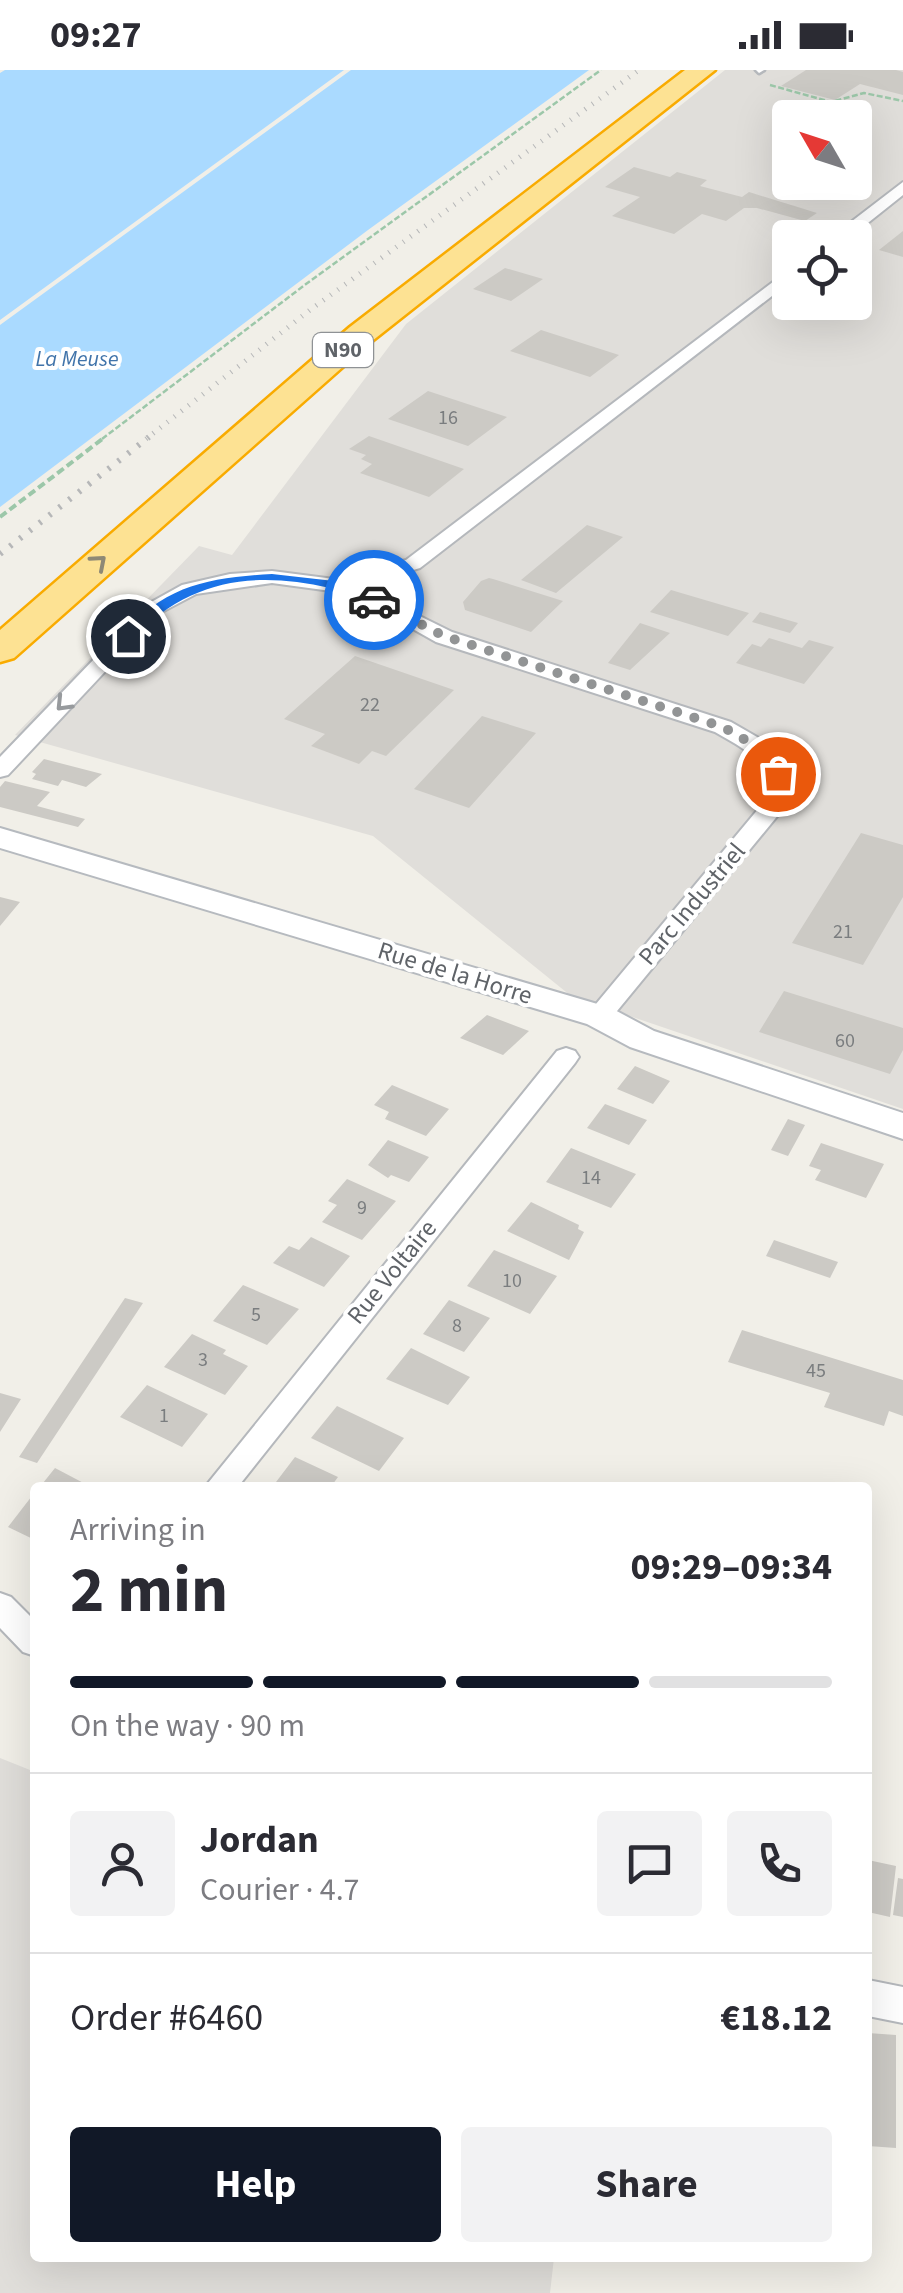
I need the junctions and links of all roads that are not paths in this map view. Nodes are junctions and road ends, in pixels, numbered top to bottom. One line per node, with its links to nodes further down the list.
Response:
1 (678, 70): 6 (highway, N90)
2 (702, 70): 10 (highway, N90, one-way to 2)
3 (903, 187): 4 (street)
4 (861, 220)
5 (772, 288): 7 (street, Parc Industriel)
6 (97, 524)
7 (413, 564): 8 (street, Parc Industriel); 9 (street)
8 (334, 584): 9 (street, Parc Industriel); 11 (street, Parc Industriel, one-way to 11)
9 (410, 619): 13 (street, Parc Industriel)
10 (0, 650)
11 (0, 770)
12 (0, 838): 13 (street, Rue de la Horre)
13 (599, 1016): 15 (street, Rue de la Horre)
14 (566, 1057): 16 (street, Rue Voltaire)
15 (903, 1126)
16 (223, 1482)
17 (0, 1607): 18 (street)
18 (30, 1637)
19 (872, 1999): 20 (street)
20 (903, 2005)

